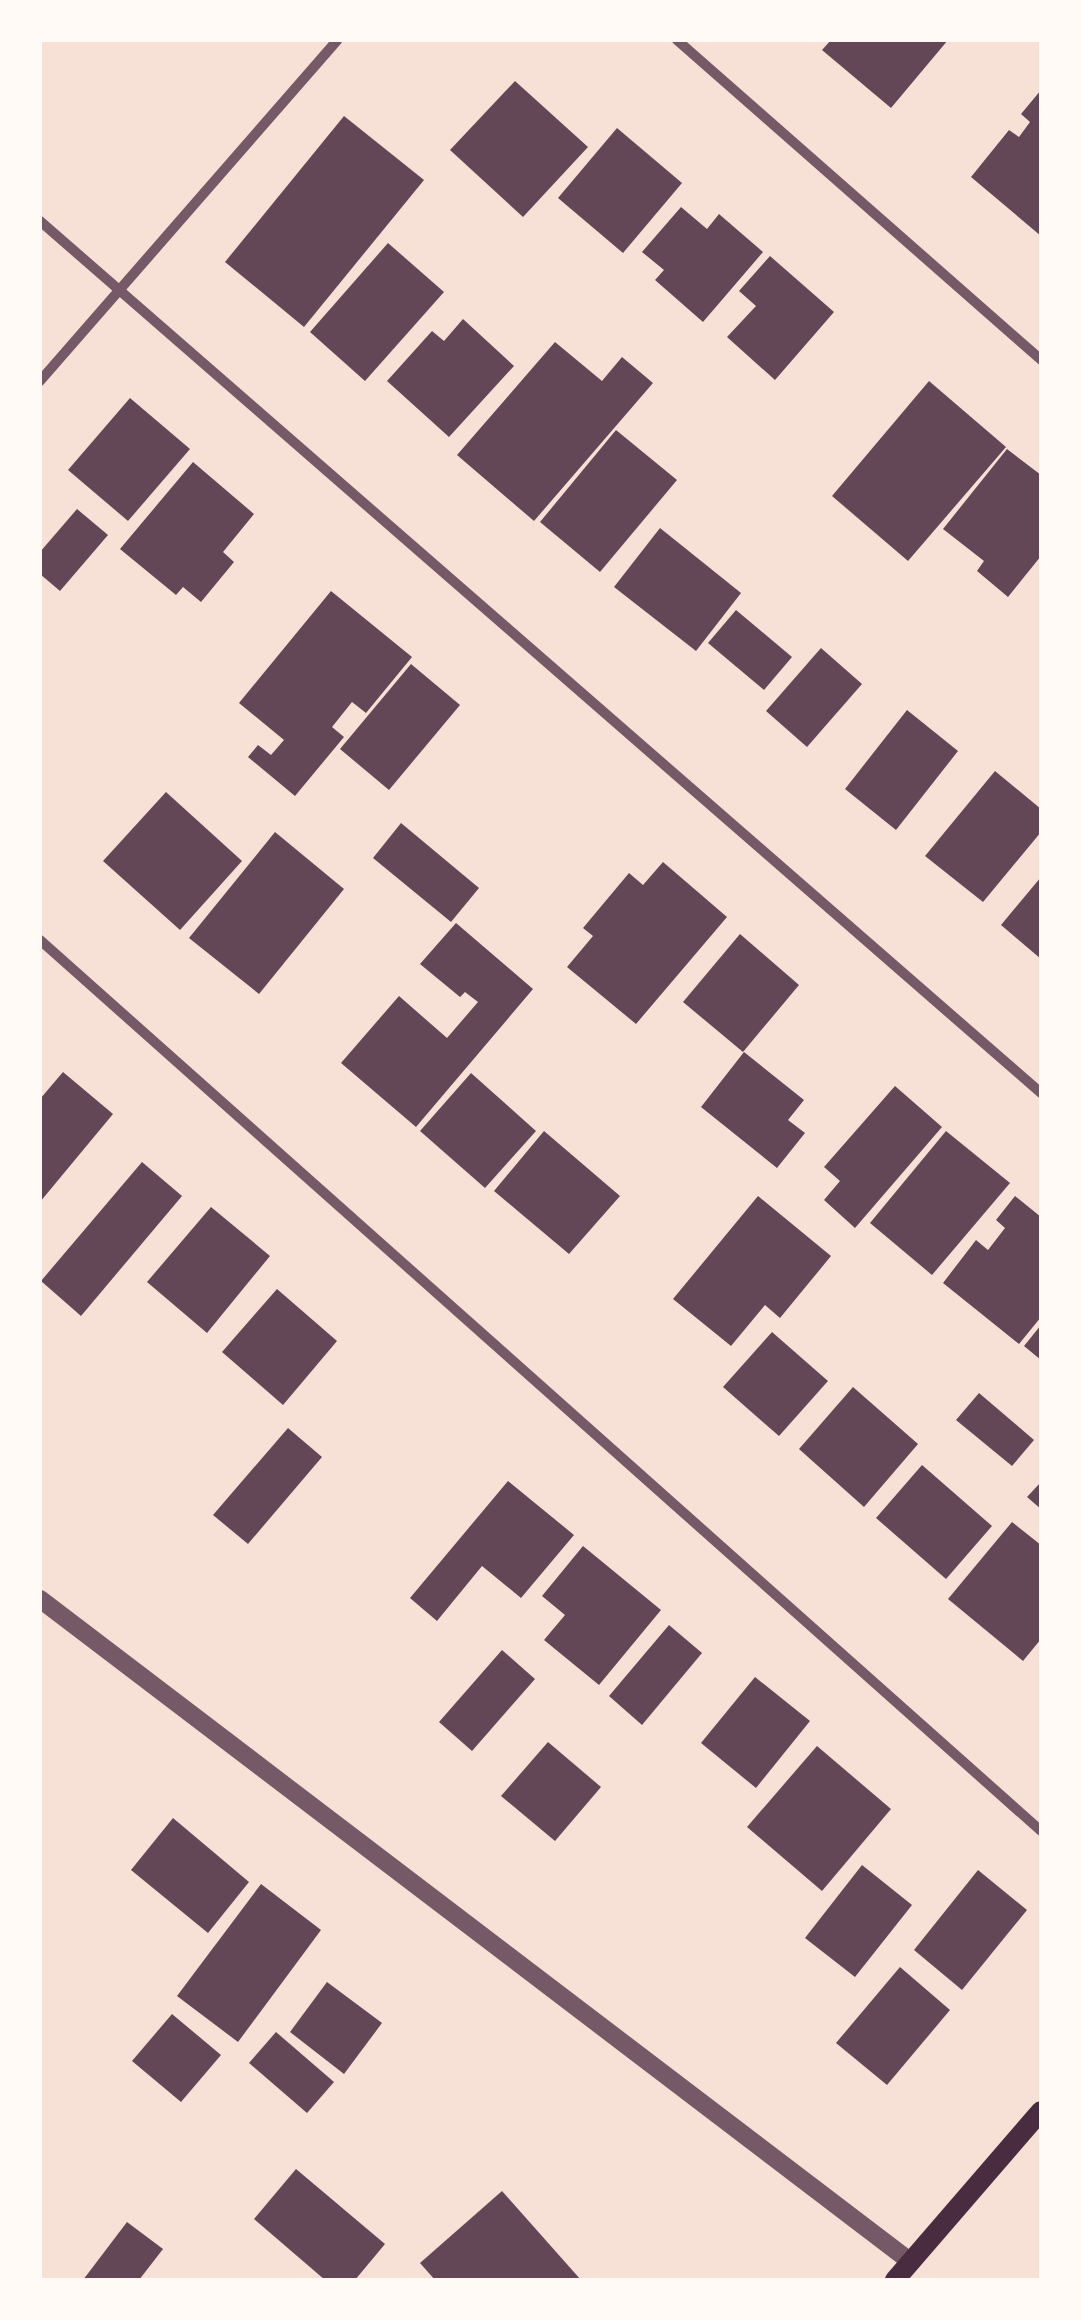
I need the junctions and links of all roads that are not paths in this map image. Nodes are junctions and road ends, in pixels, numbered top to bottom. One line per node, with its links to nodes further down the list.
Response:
1 (338, 40): 4 (street)
2 (677, 40): 5 (street)
3 (40, 221): 4 (street)
4 (119, 290): 6 (street); 8 (street)
5 (1041, 360)
6 (40, 381)
7 (40, 940): 10 (street)
8 (1041, 1093)
9 (40, 1599): 12 (street)
10 (1041, 1830)
11 (1041, 2111): 12 (main road)
12 (911, 2262): 13 (main road)
13 (895, 2280)

